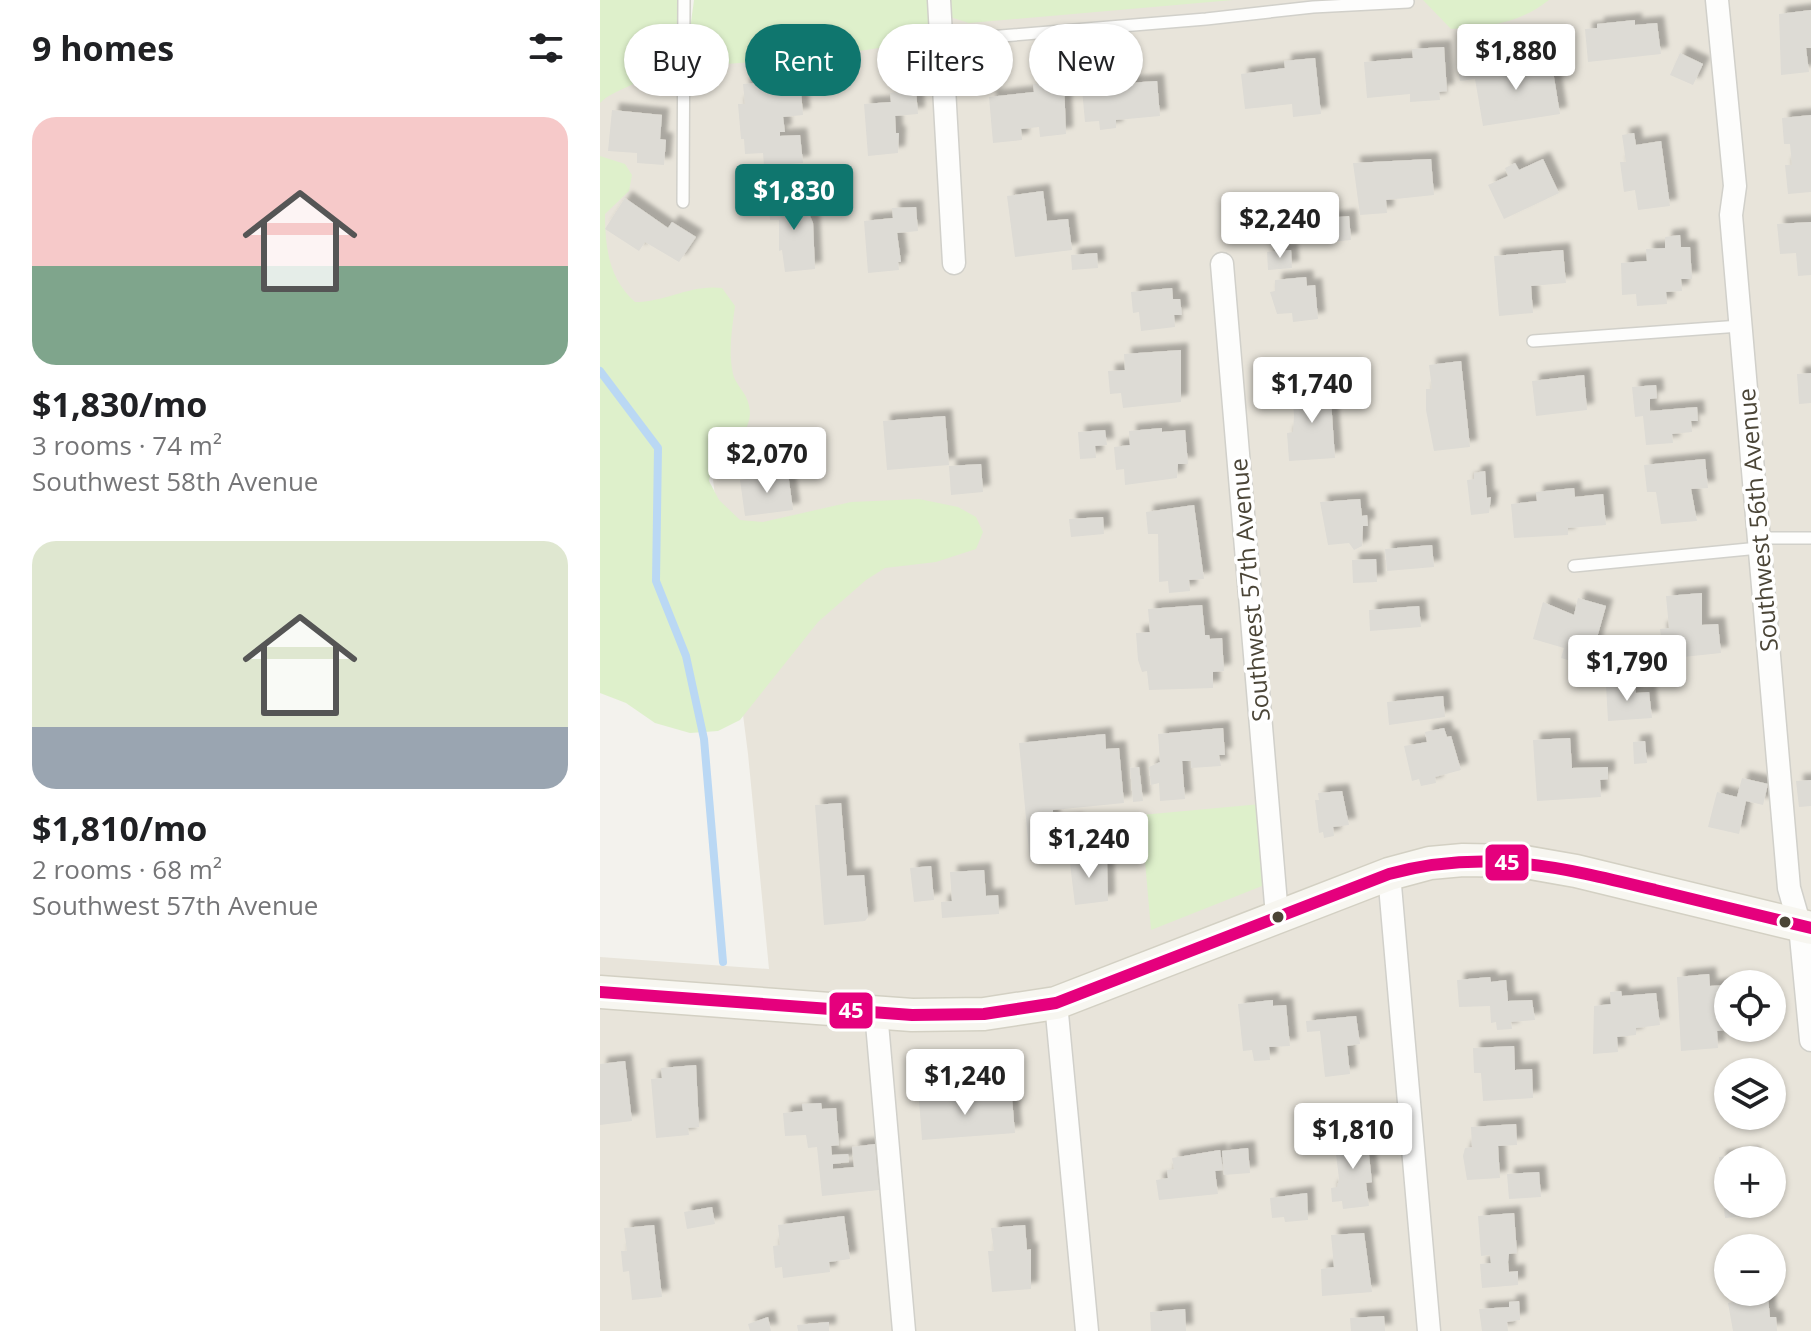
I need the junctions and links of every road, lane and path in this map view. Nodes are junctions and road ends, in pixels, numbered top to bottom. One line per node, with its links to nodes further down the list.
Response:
1 (684, 0): 8 (lane)
2 (939, 0): 5 (street)
3 (1717, 0): 11 (street, Southwest 56th Avenue)
4 (1408, 2): 6 (lane)
5 (940, 24)
6 (1013, 34)
7 (944, 96): 9 (street)
8 (683, 202)
9 (954, 263)
10 (1222, 264): 17 (street, Southwest 57th Avenue)
11 (1740, 326): 12 (lane); 14 (street, Southwest 56th Avenue)
12 (1533, 341)
13 (1811, 538): 14 (lane)
14 (1759, 543): 15 (lane); 18 (street, Southwest 56th Avenue)
15 (1574, 566)
16 (1389, 874): 17 (street); 18 (street); 25 (street)
17 (1277, 916): 20 (street)
18 (1806, 927): 22 (street, Southwest 56th Avenue)
19 (600, 992): 21 (street)
20 (1056, 1003): 21 (street); 24 (street)
21 (876, 1012): 23 (street)
22 (1811, 1040)
23 (904, 1331)
24 (1087, 1331)
25 (1429, 1331)

